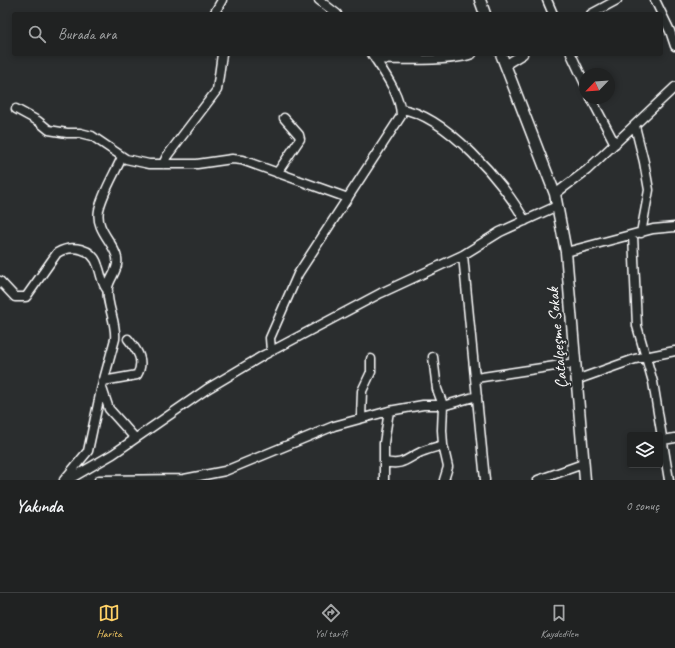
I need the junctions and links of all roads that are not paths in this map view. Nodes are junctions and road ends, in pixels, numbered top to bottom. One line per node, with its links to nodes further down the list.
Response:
1 (222, 0): 7 (street)
2 (319, 0): 8 (street)
3 (480, 0): 9 (street)
4 (547, 0): 10 (street)
5 (617, 0): 11 (street)
6 (655, 0): 12 (street)
7 (215, 12)
8 (334, 12)
9 (484, 12)
10 (552, 12)
11 (595, 12)
12 (661, 12)
13 (663, 17): 14 (street)
14 (675, 46)
15 (222, 56): 31 (street)
16 (462, 56): 20 (street)
17 (502, 56): 21 (street, Çatalçeşme Sokak)
18 (520, 56): 21 (street)
19 (572, 56): 22 (street)
20 (373, 57): 26 (street)
21 (505, 65): 33 (street, Çatalçeşme Sokak)
22 (579, 71)
23 (675, 87): 28 (street)
24 (595, 104): 29 (street)
25 (16, 109): 30 (street)
26 (401, 110): 34 (street); 36 (street)
27 (284, 118): 32 (street)
28 (634, 126): 29 (street); 38 (street)
29 (615, 144): 33 (street)
30 (122, 157): 31 (street); 42 (street)
31 (163, 164): 32 (street)
32 (277, 173): 34 (street)
33 (555, 194): 35 (street, Çatalçeşme Sokak)
34 (348, 198): 44 (street)
35 (557, 206): 36 (street); 39 (street, Çatalçeşme Sokak)
36 (525, 221): 40 (street)
37 (675, 227): 38 (street)
38 (637, 234): 39 (street); 47 (street)
39 (566, 252): 49 (street, Çatalçeşme Sokak)
40 (463, 254): 44 (street); 50 (street)
41 (0, 280): 42 (street)
42 (108, 291): 52 (street)
43 (128, 339): 52 (street)
44 (271, 351): 58 (street)
45 (675, 351): 47 (street)
46 (433, 357): 54 (street)
47 (646, 357): 51 (street); 57 (street)
48 (371, 359): 56 (street)
49 (575, 363): 50 (street); 51 (street, Çatalçeşme Sokak)
50 (476, 378): 53 (street)
51 (576, 380): 63 (street, Çatalçeşme Sokak)
52 (102, 384): 58 (street); 64 (street)
53 (477, 396): 54 (street); 69 (street)
54 (443, 405): 55 (street); 61 (street)
55 (388, 411): 56 (street); 62 (street)
56 (361, 418): 66 (street)
57 (662, 432)
58 (135, 438): 65 (street)
59 (675, 438): 60 (street)
60 (663, 440): 72 (street)
61 (443, 445): 62 (street); 68 (street)
62 (385, 462): 67 (street)
63 (583, 464): 70 (street); 71 (street, Çatalçeşme Sokak)
64 (63, 480)
65 (68, 480)
66 (99, 480)
67 (384, 480)
68 (444, 480)
69 (485, 480)
70 (538, 480)
71 (584, 480)
72 (669, 480)

